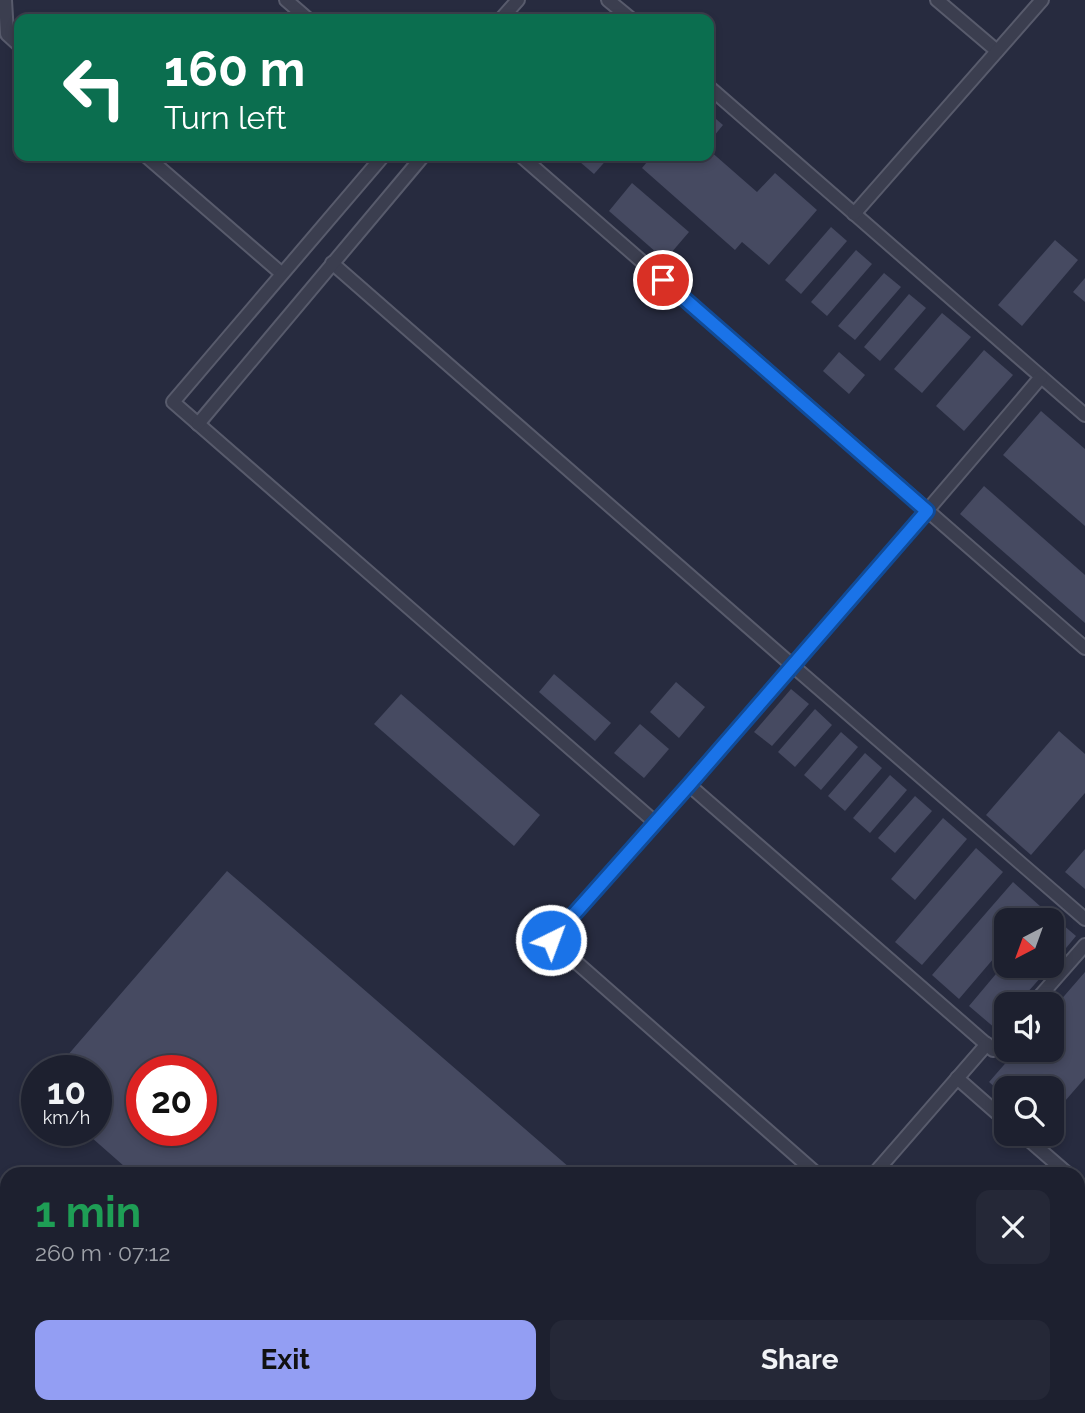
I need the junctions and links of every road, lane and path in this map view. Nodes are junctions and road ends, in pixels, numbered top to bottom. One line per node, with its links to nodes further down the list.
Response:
1 (5, 0): 10 (lane)
2 (286, 0): 7 (lane)
3 (518, 0): 8 (lane)
4 (608, 0): 9 (lane)
5 (937, 0): 11 (lane)
6 (1042, 0): 11 (lane)
7 (302, 14)
8 (505, 14)
9 (625, 14)
10 (14, 40)
11 (997, 51): 17 (lane)
12 (714, 91): 17 (lane)
13 (152, 161): 19 (lane)
14 (379, 161): 19 (lane)
15 (419, 161): 18 (lane)
16 (527, 161): 23 (lane)
17 (854, 214): 20 (lane)
18 (332, 264): 22 (lane); 25 (lane)
19 (281, 273): 22 (lane)
20 (1041, 377): 21 (lane); 23 (lane)
21 (1085, 415)
22 (198, 424): 27 (lane)
23 (927, 511): 24 (lane); 25 (lane)
24 (1085, 648)
25 (793, 666): 26 (lane); 28 (lane)
26 (689, 785): 27 (lane); 31 (lane)
27 (656, 823): 36 (lane)
28 (1085, 919)
29 (1085, 945): 30 (lane)
30 (1044, 992)
31 (987, 1044): 32 (lane); 33 (lane)
32 (994, 1049)
33 (957, 1078): 34 (lane); 37 (lane)
34 (994, 1110)
35 (1036, 1146): 38 (lane)
36 (809, 1167)
37 (880, 1167)
38 (1060, 1167)

